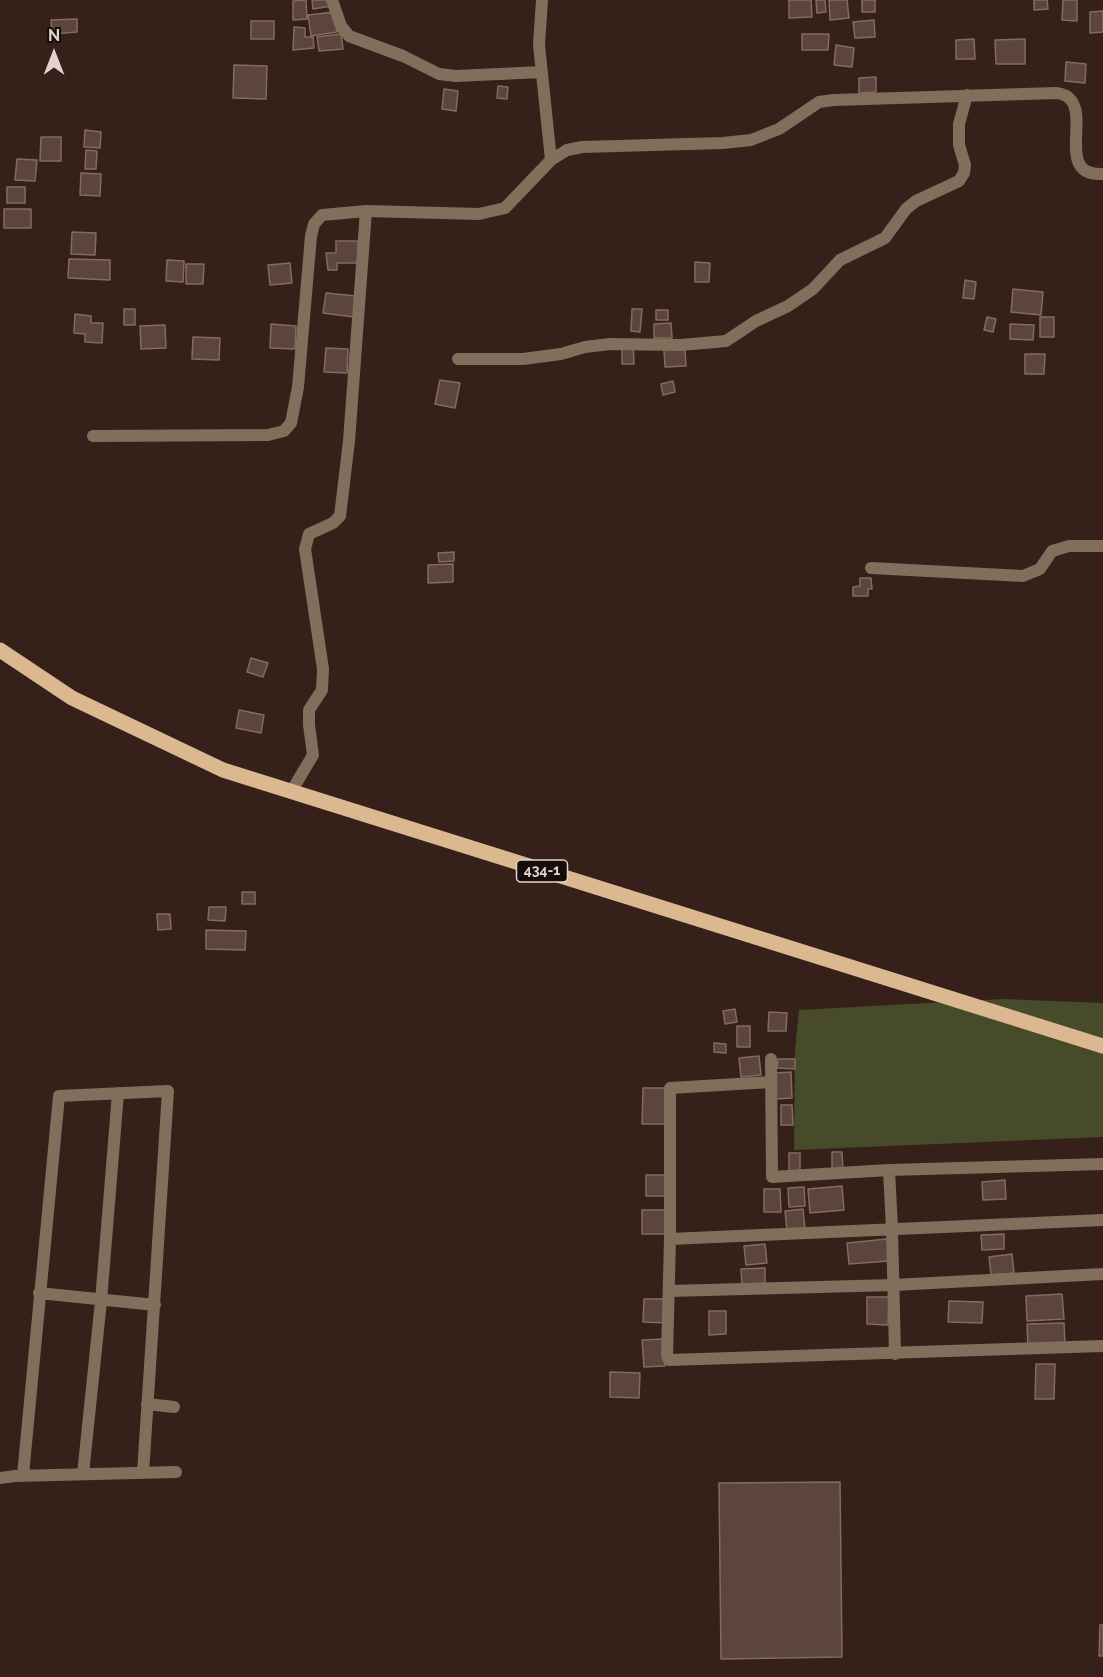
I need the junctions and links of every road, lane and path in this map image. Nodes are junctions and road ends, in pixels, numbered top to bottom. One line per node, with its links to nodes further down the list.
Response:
1 (332, 0): 3 (street)
2 (542, 0): 3 (street)
3 (542, 72): 5 (street)
4 (967, 95): 5 (street); 6 (street); 8 (street)
5 (551, 160): 7 (street)
6 (1103, 174)
7 (366, 212): 9 (street); 13 (street)
8 (458, 359)
9 (93, 436)
10 (1103, 546): 11 (street)
11 (871, 568)
12 (0, 650): 13 (main road, 434-1)
13 (291, 792): 14 (main road, 434-1)
14 (1103, 1046)
15 (771, 1059): 16 (street)
16 (771, 1082): 19 (street); 22 (street)
17 (118, 1094): 26 (street); 27 (street); 28 (street)
18 (1103, 1164): 19 (street)
19 (889, 1170): 21 (street)
20 (1103, 1220): 21 (street)
21 (892, 1229): 22 (street); 24 (street)
22 (670, 1239): 25 (street)
23 (1103, 1274): 24 (street)
24 (894, 1285): 25 (street); 30 (street)
25 (669, 1291): 30 (street)
26 (39, 1293): 27 (street); 36 (street)
27 (101, 1301): 28 (street); 35 (street)
28 (155, 1305): 31 (street)
29 (1103, 1346): 30 (street)
30 (895, 1354)
31 (147, 1404): 32 (street); 34 (street)
32 (174, 1407)
33 (176, 1472): 34 (street)
34 (143, 1473): 35 (street)
35 (82, 1474): 36 (street)
36 (23, 1475): 37 (street)
37 (0, 1478)

